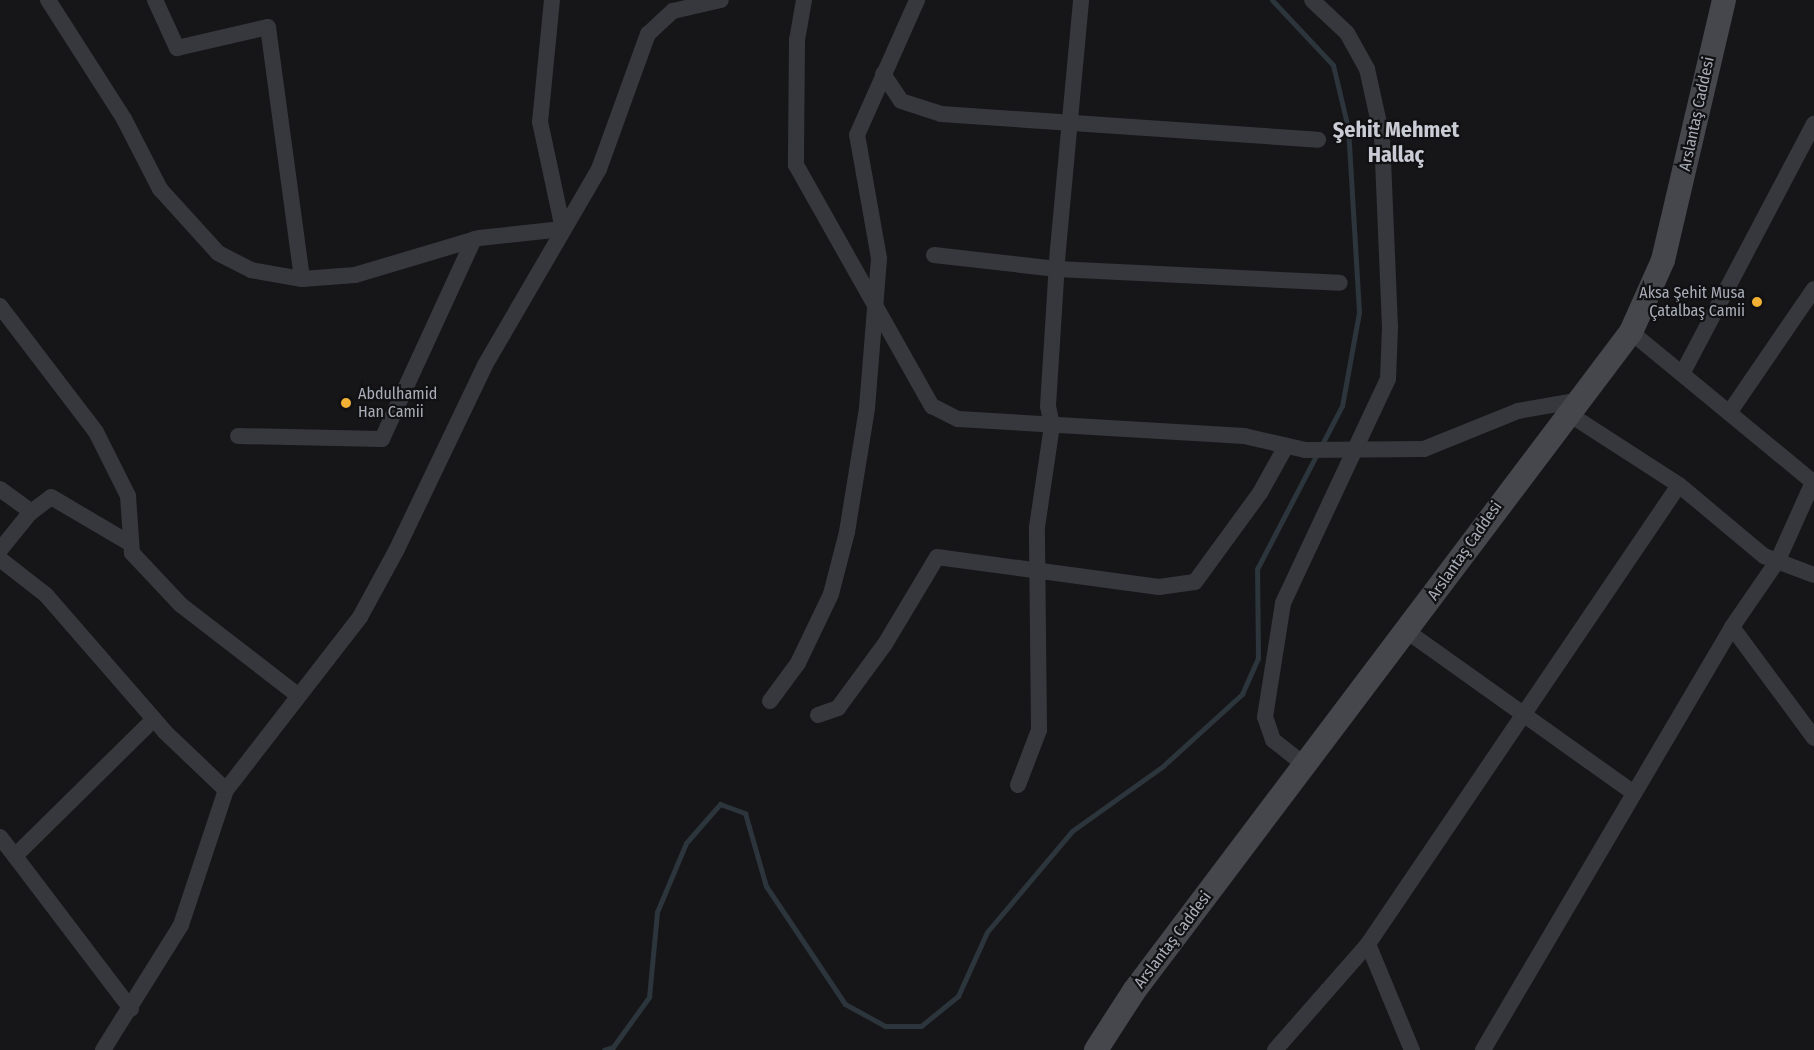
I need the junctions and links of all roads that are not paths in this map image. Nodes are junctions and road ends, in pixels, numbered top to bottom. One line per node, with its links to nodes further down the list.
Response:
1 (48, 0): 18 (street)
2 (155, 0): 18 (street)
3 (552, 0): 14 (street)
4 (721, 0): 14 (street)
5 (804, 0): 22 (street)
6 (917, 0): 10 (street)
7 (1081, 0): 11 (street)
8 (1312, 0): 30 (street)
9 (1724, 0): 23 (main road, Arslantaş Caddesi)
10 (883, 74): 11 (street); 22 (street)
11 (1073, 120): 13 (street); 17 (street)
12 (1814, 124): 24 (street)
13 (1318, 140)
14 (563, 229): 15 (street); 43 (street)
15 (474, 239): 18 (street); 28 (street)
16 (934, 255): 17 (street)
17 (1057, 269): 19 (street); 27 (street)
18 (302, 279)
19 (1340, 283)
20 (1814, 289): 26 (street)
21 (0, 306): 35 (street)
22 (876, 314): 27 (street); 44 (street)
23 (1630, 332): 24 (street); 25 (main road, Arslantaş Caddesi)
24 (1682, 374): 26 (street)
25 (1570, 406): 30 (street); 32 (street); 42 (main road, Arslantaş Caddesi)
26 (1729, 413): 31 (street)
27 (1052, 425): 29 (street); 39 (street)
28 (238, 436)
29 (1286, 446): 30 (street); 39 (street)
30 (1351, 448): 49 (street)
31 (1814, 482): 38 (street)
32 (1679, 485): 38 (street); 46 (street)
33 (0, 489): 34 (street)
34 (32, 512): 35 (street); 36 (street)
35 (131, 544): 43 (street)
36 (0, 550)
37 (0, 559): 47 (street)
38 (1778, 560): 40 (street); 41 (street)
39 (1038, 572): 45 (street); 50 (street)
40 (1814, 575)
41 (1732, 627): 48 (street); 52 (street)
42 (1408, 632): 46 (street); 49 (main road, Arslantaş Caddesi)
43 (296, 694): 51 (street)
44 (770, 701)
45 (819, 715)
46 (1525, 717): 52 (street); 55 (street)
47 (154, 719): 51 (street); 54 (street)
48 (1814, 738)
49 (1306, 766): 58 (main road, Arslantaş Caddesi)
50 (1018, 785)
51 (226, 790): 56 (street)
52 (1634, 793): 61 (street)
53 (0, 837): 54 (street)
54 (15, 856): 56 (street)
55 (1368, 944): 59 (street); 60 (street)
56 (131, 1009): 57 (street)
57 (103, 1050)
58 (1096, 1050)
59 (1275, 1050)
60 (1412, 1050)
61 (1483, 1050)

